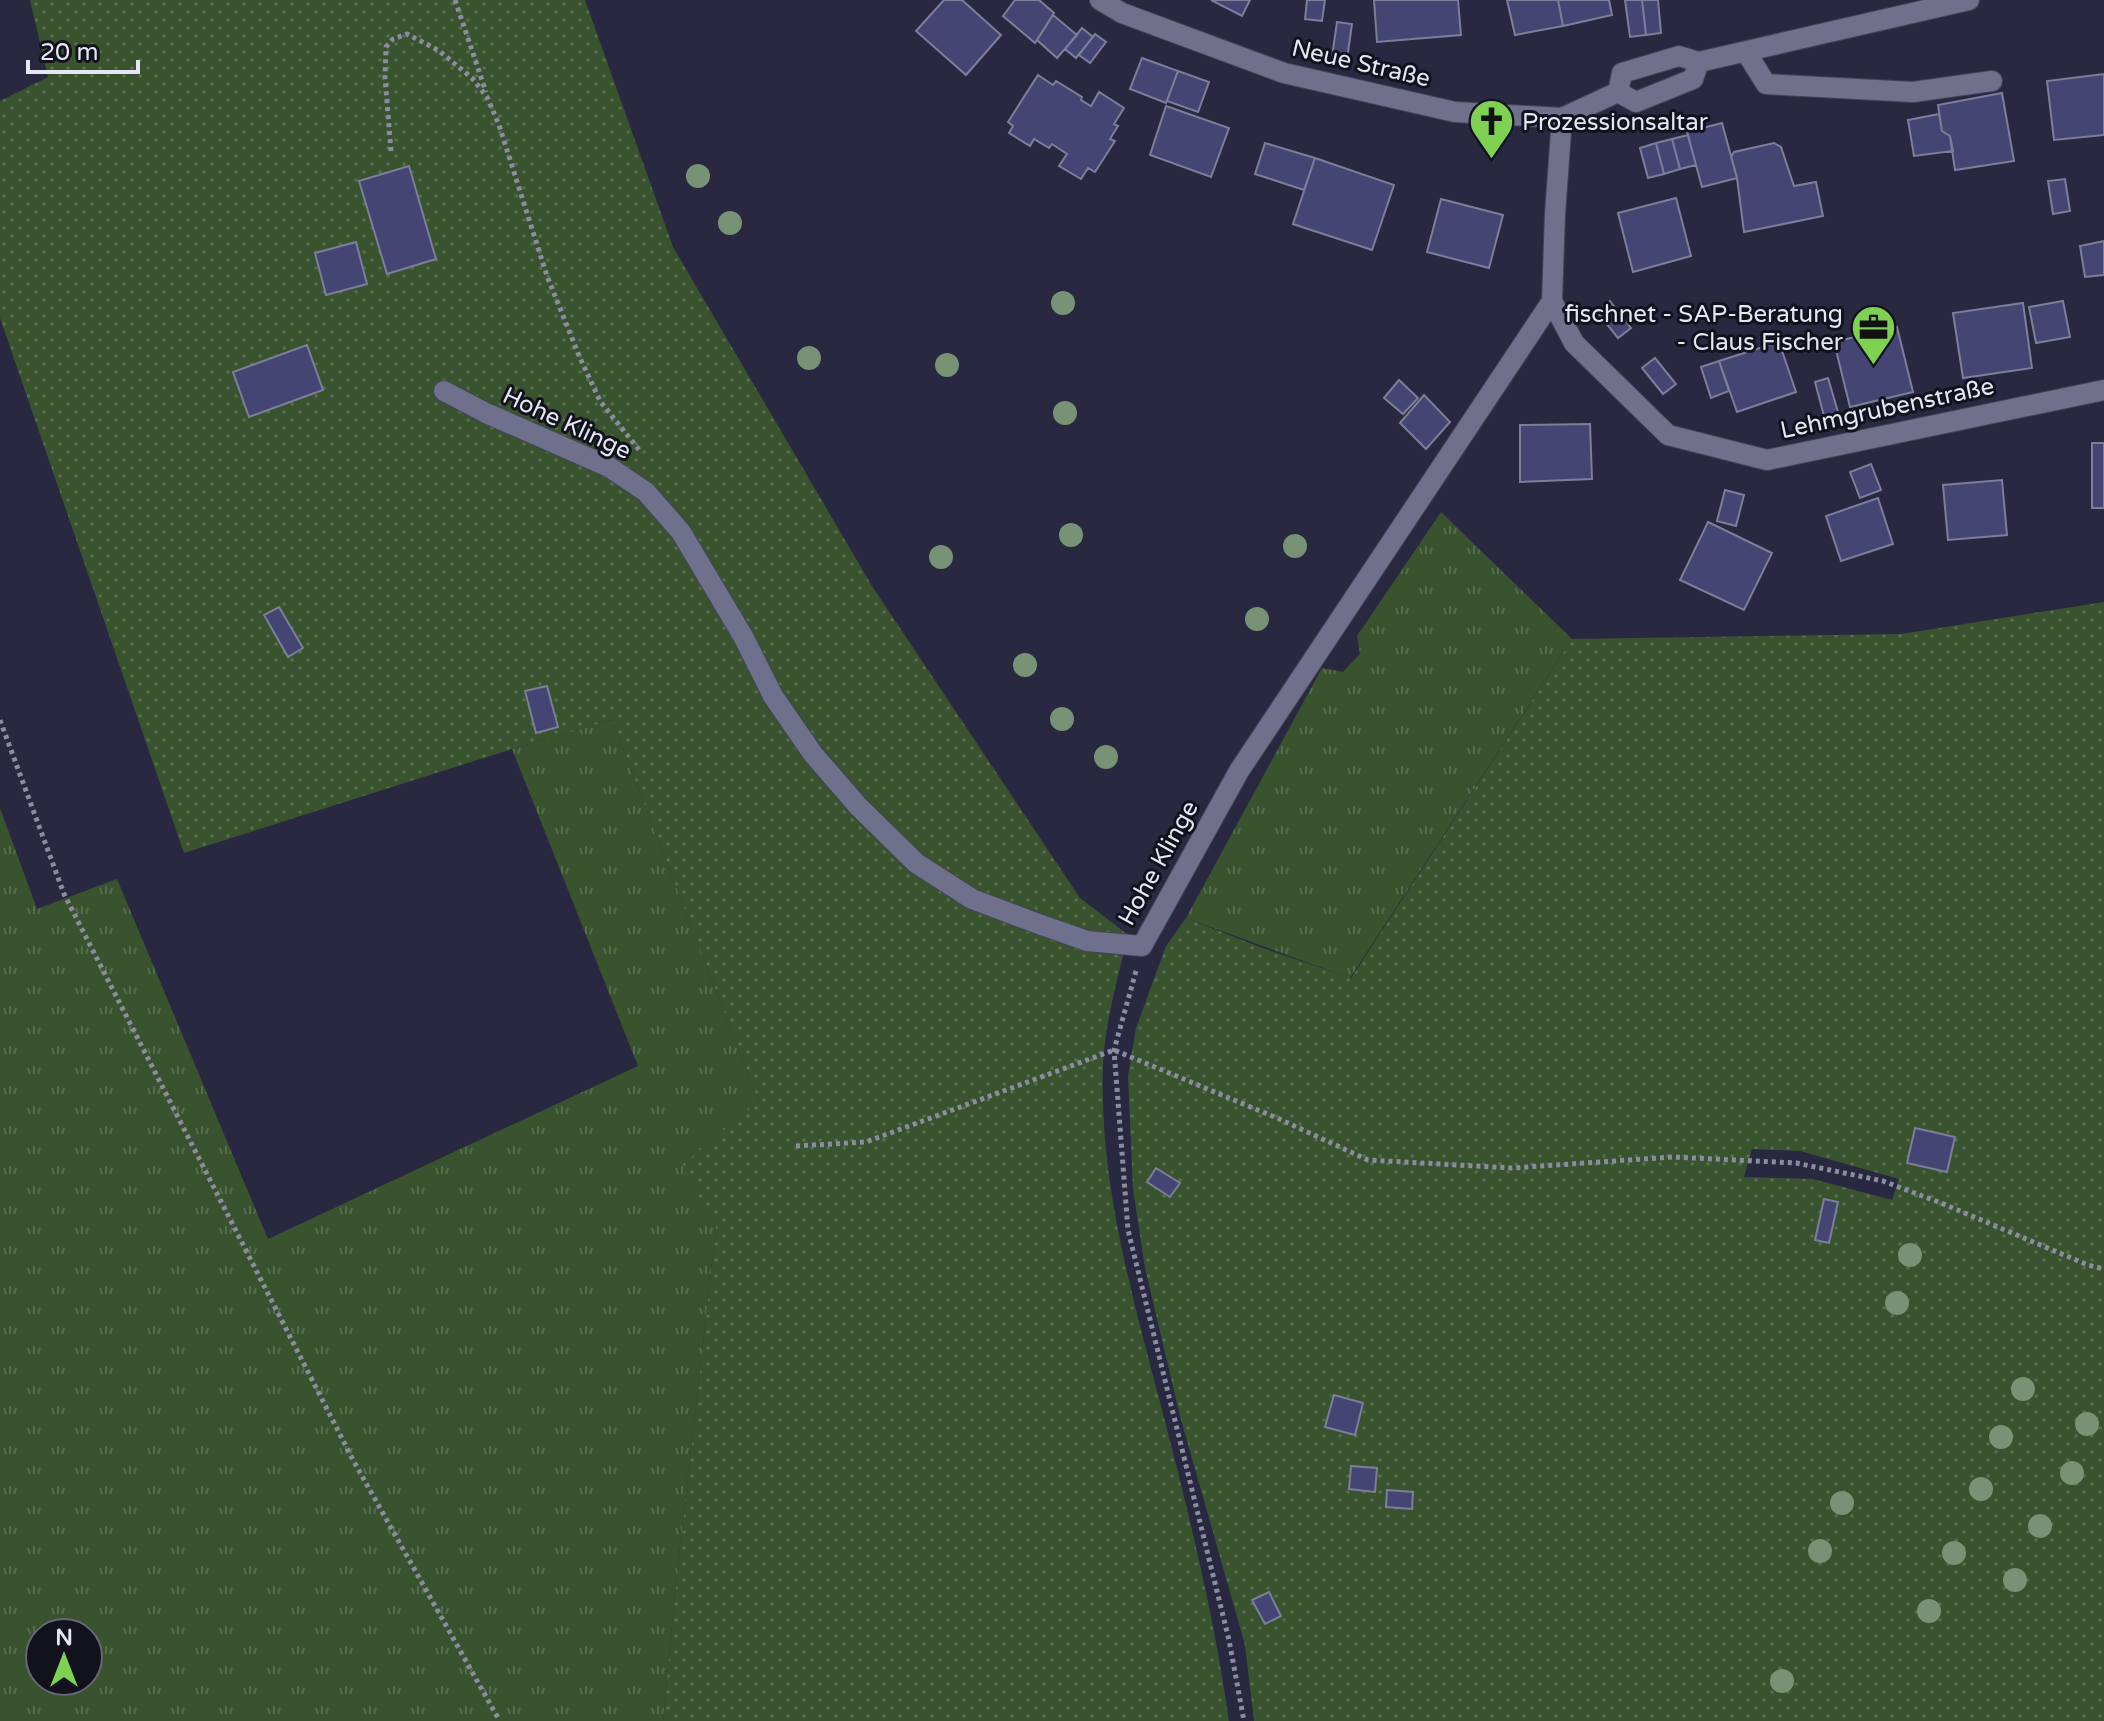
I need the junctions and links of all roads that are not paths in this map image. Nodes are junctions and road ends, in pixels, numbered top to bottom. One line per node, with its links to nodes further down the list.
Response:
1 (1100, 0): 3 (street, Neue Straße)
2 (1969, 0): 4 (street, Neue Straße)
3 (1124, 7): 8 (street, Neue Straße)
4 (1746, 52): 5 (street, Neue Straße); 6 (street)
5 (1699, 62): 7 (street, Neue Straße); 7 (street, Neue Straße)
6 (1992, 81)
7 (1618, 92): 8 (street, Neue Straße)
8 (1562, 118): 9 (street)
9 (1552, 301): 10 (street, Lehmgrubenstraße); 11 (street, Hohe Klinge)
10 (2104, 390)
11 (444, 391)

